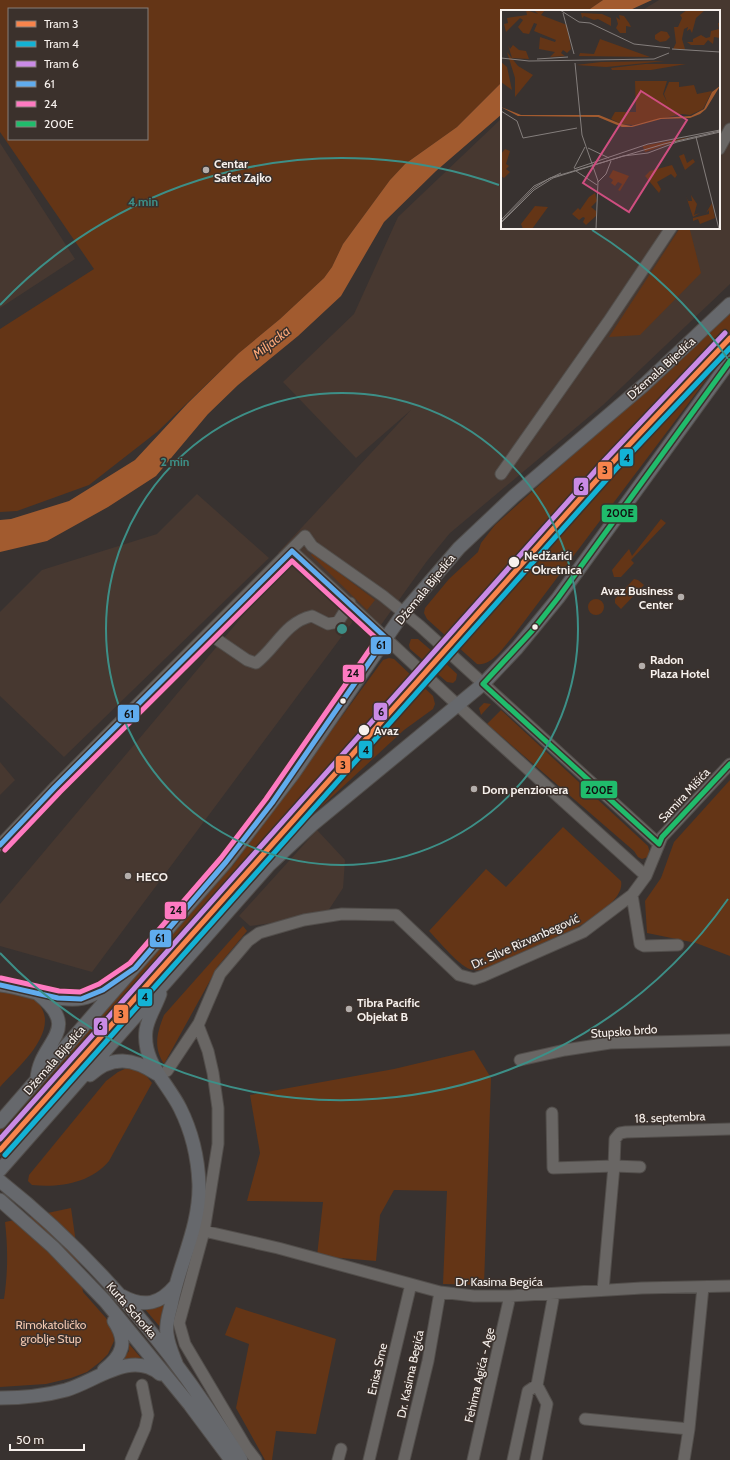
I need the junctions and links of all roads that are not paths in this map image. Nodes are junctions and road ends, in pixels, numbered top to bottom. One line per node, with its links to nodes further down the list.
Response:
1 (730, 129): 2 (street)
2 (720, 146)
3 (670, 229): 6 (street)
4 (730, 304): 9 (main road, Džemala Bijedića)
5 (730, 361): 12 (main road)
6 (501, 474)
7 (292, 550): 8 (street); 9 (street); 10 (street)
8 (350, 603): 10 (street); 11 (street)
9 (404, 612): 11 (main road, Džemala Bijedića); 12 (street)
10 (209, 634): 16 (street)
11 (386, 638): 13 (street); 20 (main road, Džemala Bijedića)
12 (483, 684): 13 (main road); 15 (street)
13 (458, 705): 17 (street); 21 (main road)
14 (730, 764): 15 (street, Samira Mišića)
15 (659, 844): 17 (street, Dr. Silve Rizvanbegović)
16 (0, 845)
17 (646, 876): 18 (street, Dr. Silve Rizvanbegović)
18 (632, 895): 19 (street); 24 (street, Dr. Silve Rizvanbegović)
19 (678, 945)
20 (135, 968): 23 (main road); 28 (main road, Džemala Bijedića)
21 (164, 983): 27 (main road); 29 (main road)
22 (0, 985): 23 (main road)
23 (38, 994): 28 (main road)
24 (198, 1025): 27 (street, Dr. Silve Rizvanbegović); 38 (street)
25 (730, 1040): 26 (street, Stupsko brdo)
26 (520, 1060)
27 (162, 1073): 29 (main road); 38 (main road)
28 (37, 1079): 31 (main road, Džemala Bijedića)
29 (51, 1110): 35 (main road)
30 (552, 1113): 33 (street)
31 (0, 1122)
32 (730, 1129): 33 (street, 18. septembra)
33 (614, 1166): 34 (street); 43 (street, 18. septembra)
34 (640, 1167)
35 (0, 1170)
36 (0, 1181): 46 (main road, Kurta Schorka)
37 (0, 1200): 48 (main road, Kurta Schorka)
38 (199, 1231): 39 (street, Dr Kasima Begića); 40 (main road); 60 (street)
39 (411, 1284): 44 (street, Dr Kasima Begića); 61 (street, Enisa Srne)
40 (175, 1286): 46 (main road); 49 (main road)
41 (730, 1286): 42 (street, Dr Kasima Begića)
42 (703, 1287): 43 (street, Dr Kasima Begića); 56 (street)
43 (603, 1290): 45 (street, Dr Kasima Begića)
44 (440, 1292): 47 (street, Dr Kasima Begića); 62 (street, Dr. Kasima Begića)
45 (554, 1294): 47 (street, Dr Kasima Begića); 52 (street)
46 (120, 1295): 49 (main road, Kurta Schorka)
47 (510, 1296): 63 (street, Fehima Agića - Age)
48 (105, 1301): 50 (main road); 53 (main road, Kurta Schorka)
49 (176, 1363): 59 (main road, Kurta Schorka)
50 (89, 1382): 53 (main road); 54 (main road)
51 (142, 1385): 57 (street)
52 (537, 1385): 64 (street); 65 (street)
53 (173, 1386): 58 (main road, Kurta Schorka)
54 (0, 1398)
55 (585, 1418): 56 (street)
56 (689, 1429): 66 (street)
57 (132, 1460)
58 (231, 1460)
59 (241, 1460)
60 (256, 1460)
61 (369, 1460)
62 (404, 1460)
63 (473, 1460)
64 (513, 1460)
65 (536, 1460)
66 (684, 1460)

